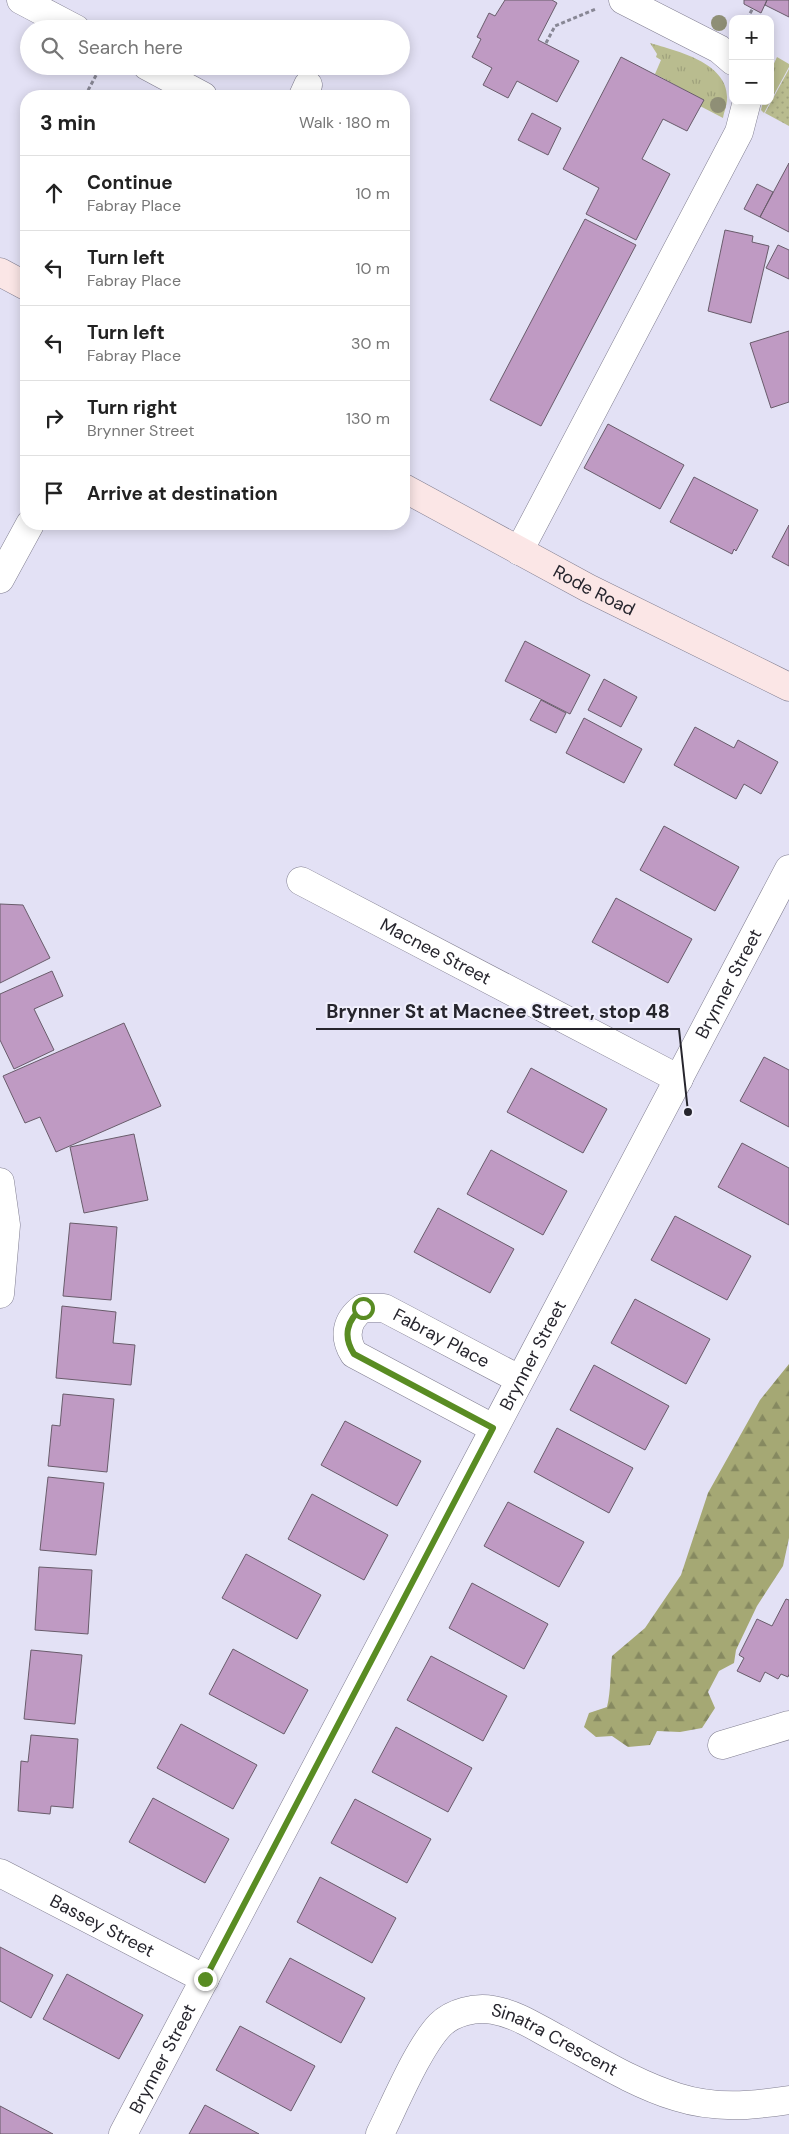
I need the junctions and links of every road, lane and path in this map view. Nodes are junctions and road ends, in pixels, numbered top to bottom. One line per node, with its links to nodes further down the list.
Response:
1 (21, 0): 6 (street)
2 (623, 0): 8 (street)
3 (596, 8): 7 (path)
4 (753, 8): 5 (path)
5 (749, 15)
6 (59, 20)
7 (546, 43)
8 (731, 60)
9 (96, 75): 11 (path)
10 (164, 75): 12 (street)
11 (88, 90)
12 (192, 90)
13 (746, 105): 18 (street)
14 (0, 272): 15 (main road)
15 (20, 283)
16 (410, 491): 18 (main road, Rode Road)
17 (27, 530): 19 (street)
18 (519, 551): 20 (main road, Rode Road)
19 (0, 580)
20 (789, 687)
21 (789, 869): 23 (street, Brynner Street)
22 (301, 881): 23 (street, Macnee Street)
23 (679, 1079): 26 (street, Brynner Street)
24 (0, 1182): 25 (street)
25 (0, 1294)
26 (519, 1379): 27 (street, Brynner Street); 27 (street, Fabray Place)
27 (493, 1428): 31 (street, Brynner Street)
28 (789, 1725): 29 (street)
29 (722, 1745)
30 (0, 1873): 31 (street, Bassey Street)
31 (205, 1979): 33 (street, Brynner Street)
32 (789, 2100): 34 (street, Sinatra Crescent)
33 (123, 2134)
34 (380, 2134)

